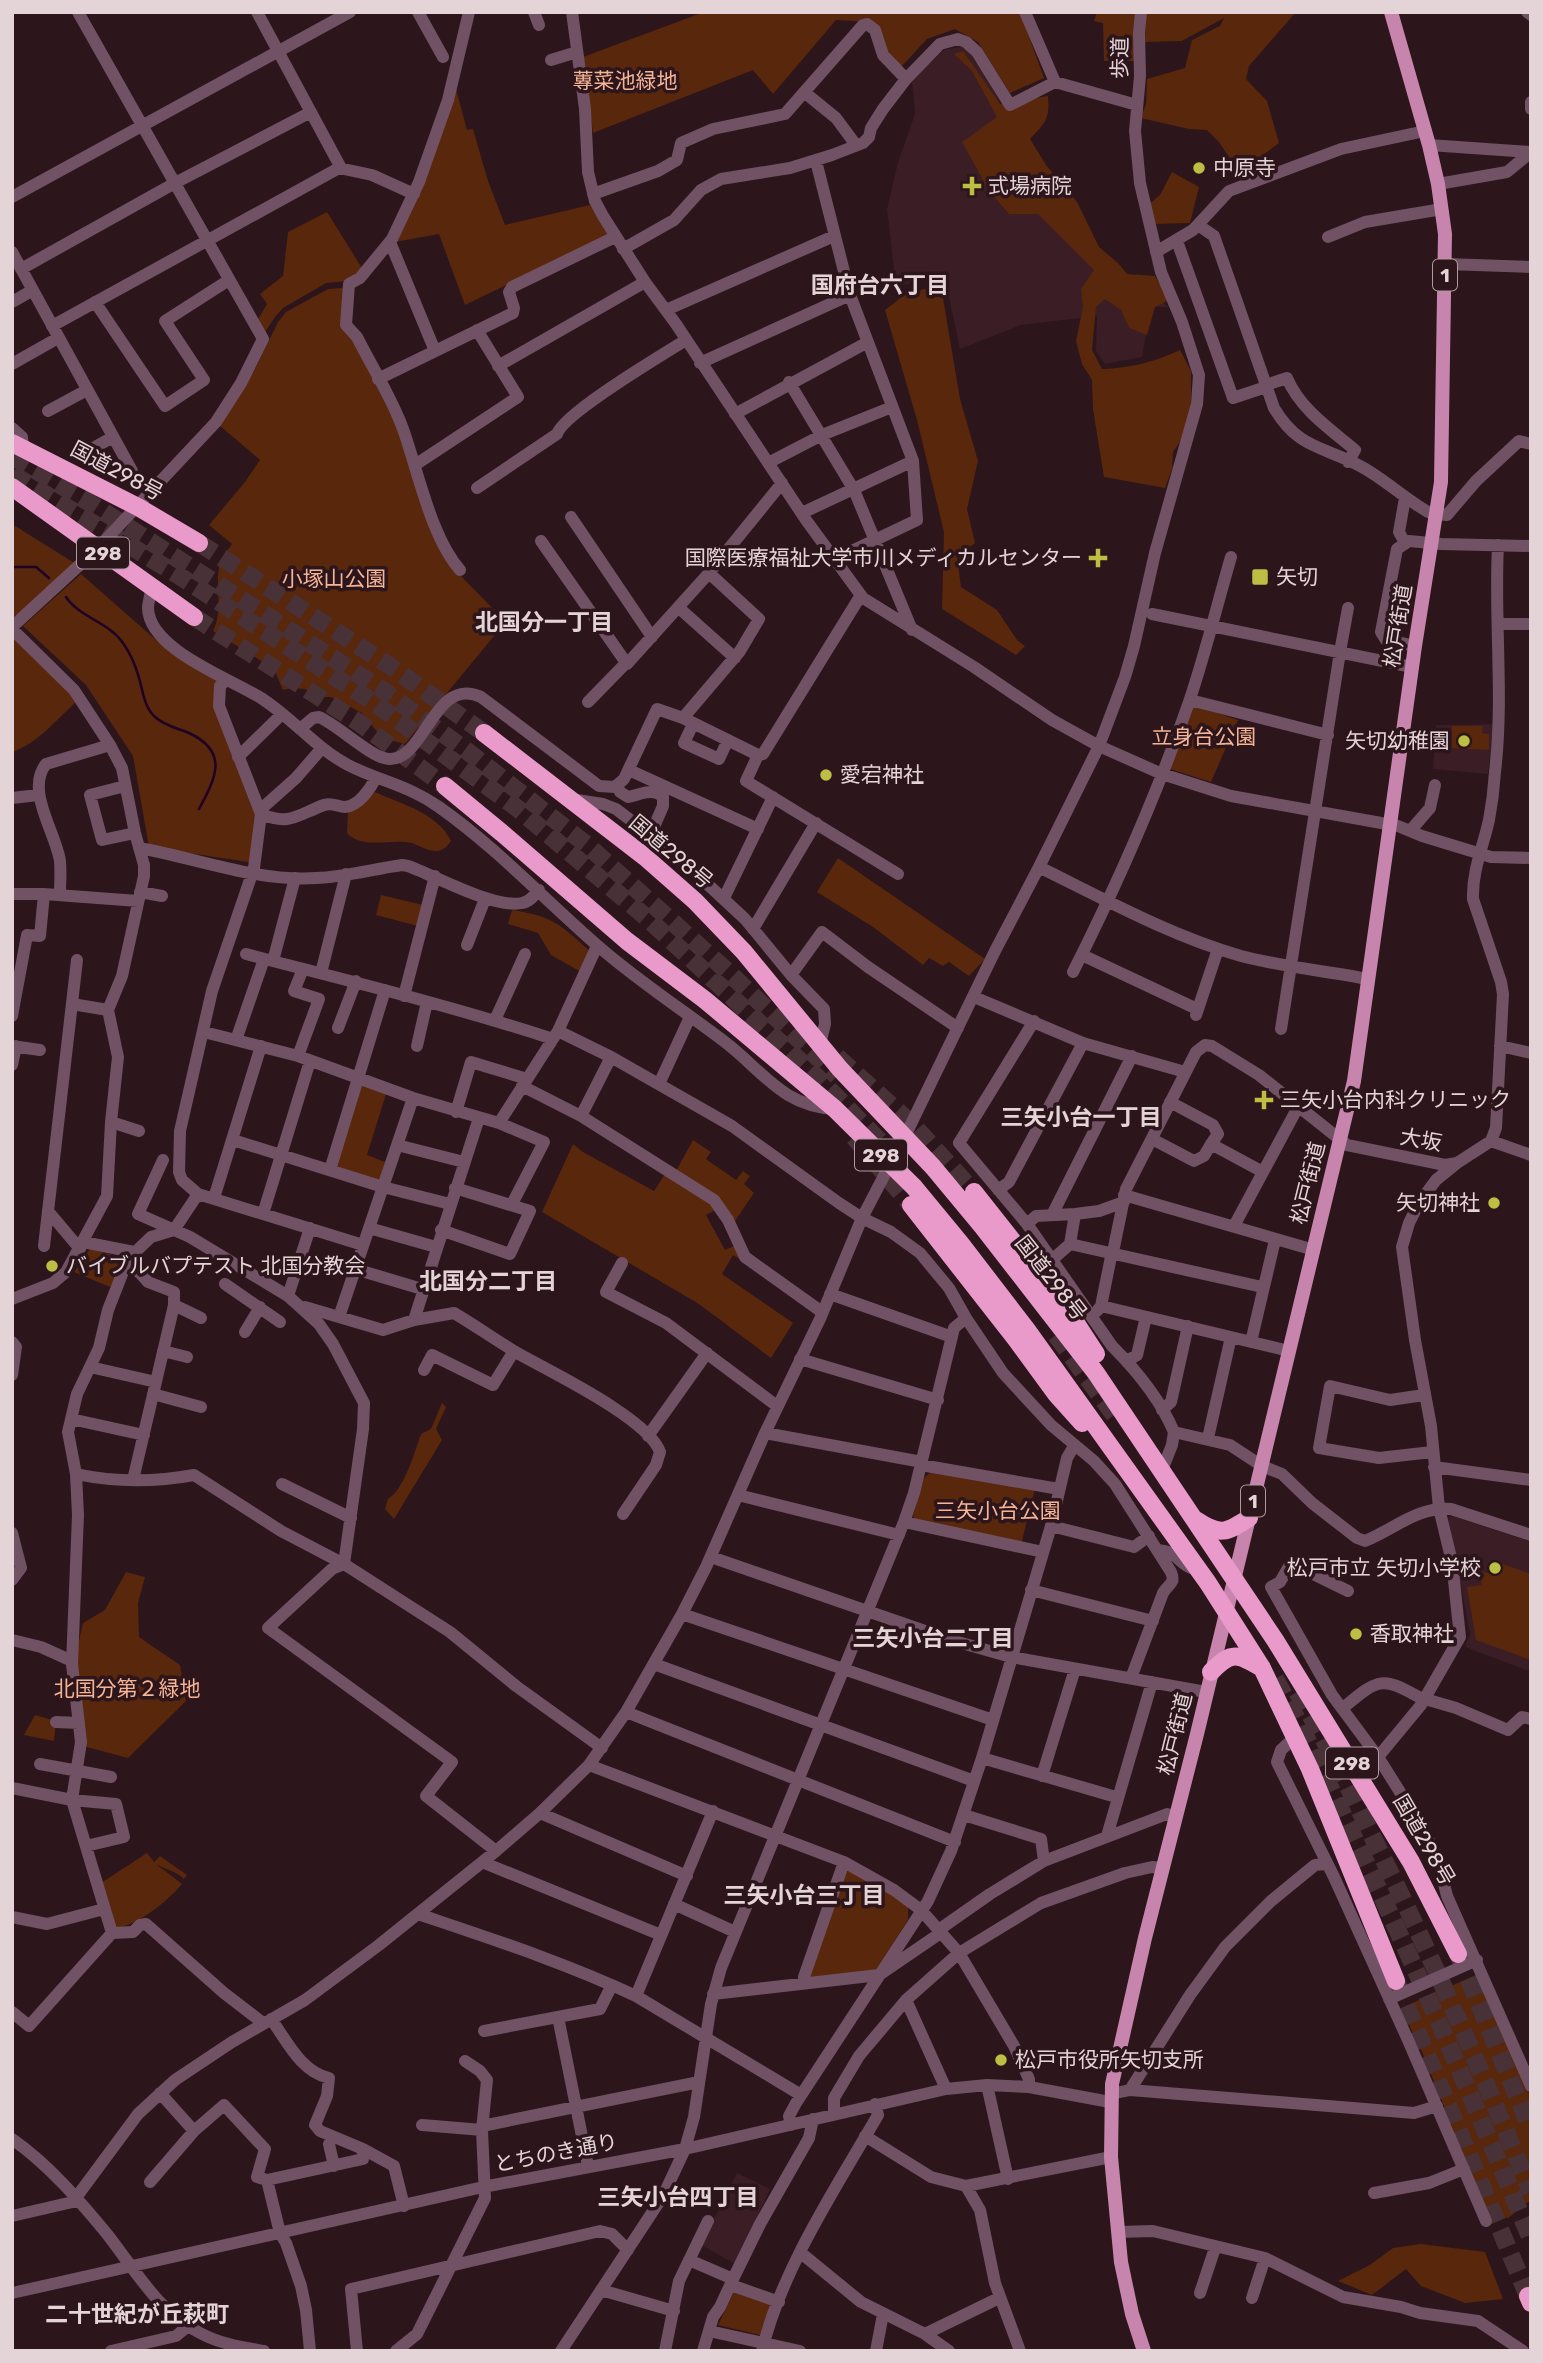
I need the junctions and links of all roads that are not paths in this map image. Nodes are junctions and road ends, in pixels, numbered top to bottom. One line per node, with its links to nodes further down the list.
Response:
1 (78, 12): 21 (street)
2 (257, 12): 10 (street)
3 (350, 12): 10 (street)
4 (418, 12): 12 (street)
5 (469, 12): 29 (street)
6 (572, 12): 11 (street)
7 (1025, 12): 15 (street)
8 (1142, 12): 18 (street, 歩道)
9 (1391, 12): 22 (main road, 松戸街道 / 1)
10 (278, 51): 20 (street); 21 (street)
11 (577, 52): 13 (street); 30 (street)
12 (443, 57)
13 (551, 60)
14 (905, 79): 15 (street); 16 (street); 23 (street)
15 (1055, 82): 18 (street)
16 (804, 92): 23 (street); 30 (street)
17 (1531, 102): 19 (street)
18 (1137, 105): 42 (street, 歩道)
19 (1531, 109)
20 (311, 112): 26 (street); 27 (street)
21 (142, 126): 27 (street); 31 (street)
22 (1427, 138): 24 (street); 28 (main road, 松戸街道 / 1); 33 (street)
23 (856, 145): 25 (street)
24 (1531, 152): 28 (street)
25 (816, 161): 34 (street); 40 (street)
26 (341, 168): 29 (street); 37 (street)
27 (175, 183): 37 (street); 45 (street)
28 (1438, 184): 32 (main road, 松戸街道 / 1)
29 (414, 194): 39 (street)
30 (593, 194): 35 (street)
31 (12, 197)
32 (1442, 209): 36 (street); 43 (main road, 松戸街道 / 1)
33 (1198, 225): 38 (street); 64 (street)
34 (834, 236): 49 (street); 52 (street)
35 (615, 237): 40 (street); 54 (street)
36 (1328, 237)
37 (207, 240): 46 (street); 51 (street)
38 (1177, 241): 42 (street); 64 (street)
39 (390, 242): 58 (street); 62 (street)
40 (623, 249): 47 (street)
41 (12, 251): 45 (street)
42 (1156, 252): 128 (street, 歩道)
43 (1446, 264): 44 (street); 87 (main road, 松戸街道 / 1)
44 (1531, 267)
45 (21, 269): 48 (street)
46 (229, 280): 51 (street); 85 (street)
47 (645, 282): 52 (street); 61 (street)
48 (33, 290): 50 (street); 53 (street)
49 (850, 295): 57 (street); 59 (street)
50 (12, 302)
51 (95, 302): 53 (street)
52 (666, 310): 56 (street)
53 (51, 326): 55 (street)
54 (477, 330): 58 (street); 61 (street)
55 (58, 338): 60 (street); 65 (street)
56 (686, 340): 59 (street); 82 (street)
57 (868, 342): 63 (street); 66 (street)
58 (435, 351): 62 (street)
59 (700, 363): 68 (street)
60 (12, 364)
61 (498, 366): 78 (street)
62 (378, 379): 78 (street)
63 (789, 382): 68 (street); 70 (street)
64 (1266, 386): 76 (street); 76 (street)
65 (87, 390): 67 (street); 71 (street)
66 (892, 407): 70 (street); 75 (street)
67 (48, 411)
68 (735, 414): 77 (street)
69 (12, 428): 73 (street)
70 (822, 435): 77 (street); 83 (street)
71 (113, 437): 74 (street); 79 (street)
72 (1531, 444): 87 (street)
73 (17, 445): 85 (highway, 国道298号 / 298)
74 (86, 452)
75 (912, 461): 83 (street); 89 (street)
76 (1348, 461): 84 (street)
77 (768, 463): 80 (street)
78 (415, 465): 99 (street)
79 (132, 471)
80 (782, 484): 86 (street); 100 (street)
81 (12, 487): 96 (highway, 298)
82 (477, 488)
83 (854, 490): 86 (street); 89 (street)
84 (1405, 498): 87 (street); 92 (street)
85 (138, 507): 91 (highway, 国道298号 / 298); 96 (street)
86 (802, 513): 98 (street)
87 (1437, 514): 93 (main road, 松戸街道 / 1)
88 (570, 517): 112 (street)
89 (874, 539): 98 (street); 111 (street)
90 (541, 541): 116 (street)
91 (199, 543)
92 (1405, 543): 93 (street); 113 (street)
93 (1432, 544): 94 (street); 113 (main road, 松戸街道 / 1)
94 (1498, 545): 95 (street); 107 (street)
95 (1531, 546)
96 (97, 549): 101 (highway, 298); 110 (street)
97 (1231, 558): 109 (street)
98 (835, 559): 102 (street)
99 (460, 570)
100 (709, 573): 103 (street); 115 (street)
101 (152, 587): 106 (highway, 298); 118 (street)
102 (861, 595): 111 (street); 130 (street)
103 (679, 608): 112 (street); 115 (street)
104 (1348, 608): 114 (street)
105 (1152, 614): 109 (street)
106 (194, 617)
107 (1498, 624): 108 (street); 152 (street)
108 (1531, 624)
109 (1211, 626): 114 (street); 119 (street)
110 (12, 628): 127 (street)
111 (913, 630): 128 (street)
112 (652, 637): 116 (street)
113 (1415, 646): 117 (main road, 松戸街道 / 1)
114 (1340, 652): 117 (street); 125 (street)
115 (735, 658): 122 (street)
116 (626, 662): 120 (street)
117 (1412, 667): 146 (main road, 松戸街道 / 1)
118 (225, 681): 121 (street); 131 (street)
119 (1190, 699): 125 (street); 133 (street)
120 (588, 702)
121 (282, 714): 123 (street); 131 (street)
122 (688, 721): 126 (street); 126 (street); 132 (street)
123 (300, 729): 129 (street); 135 (street)
124 (484, 733): 142 (highway, 国道298号 / 298)
125 (1328, 735): 144 (street)
126 (728, 740): 130 (street)
127 (110, 745): 137 (street); 139 (street)
128 (1099, 746): 133 (street); 154 (street, 歩道)
129 (322, 748): 134 (street); 143 (street)
130 (758, 755): 140 (street)
131 (238, 757): 143 (street)
132 (629, 769): 135 (street); 147 (street)
133 (1161, 774): 144 (street); 168 (street)
134 (376, 777): 143 (street); 160 (street)
135 (617, 785): 150 (street)
136 (1435, 785): 148 (street)
137 (125, 786): 149 (street); 149 (street)
138 (444, 786): 220 (highway, 298)
139 (38, 795): 141 (street); 163 (street)
140 (773, 797): 145 (street); 147 (street)
141 (12, 798)
142 (570, 799): 150 (street); 202 (highway, 国道298号 / 298)
143 (261, 812): 155 (street)
144 (1315, 812): 146 (street); 178 (street)
145 (816, 823): 157 (street); 169 (street)
146 (1390, 824): 148 (street); 183 (main road, 松戸街道 / 1)
147 (758, 829): 166 (street)
148 (1410, 831): 152 (street)
149 (135, 833): 151 (street)
150 (650, 836): 166 (street)
151 (139, 848): 155 (street); 164 (street)
152 (1479, 854): 153 (street); 206 (street)
153 (1531, 858)
154 (1039, 867): 168 (street); 187 (street, 歩道)
155 (252, 874): 159 (street); 198 (street)
156 (346, 874): 158 (street); 159 (street); 181 (street)
157 (898, 874)
158 (435, 876): 167 (street); 186 (street)
159 (295, 878): 177 (street)
160 (538, 890): 167 (street); 171 (street)
161 (12, 894): 162 (street)
162 (44, 894): 163 (street); 191 (street)
163 (60, 895): 164 (street)
164 (139, 896): 165 (street); 190 (street)
165 (162, 897)
166 (724, 898): 169 (street)
167 (485, 899): 170 (street)
168 (1108, 901): 172 (street); 175 (street)
169 (753, 929): 182 (street)
170 (467, 944)
171 (597, 946): 192 (street); 199 (street)
172 (1218, 948): 175 (street); 178 (street)
173 (246, 954): 177 (street)
174 (525, 954): 193 (street)
175 (1082, 955): 180 (street)
176 (77, 960): 189 (street)
177 (269, 960): 179 (street); 200 (street)
178 (1292, 967): 183 (street); 197 (street)
179 (303, 969): 181 (street); 211 (street)
180 (1073, 972)
181 (321, 974): 184 (street)
182 (791, 975): 196 (street); 202 (street)
183 (1368, 979): 230 (main road, 松戸街道 / 1)
184 (356, 981): 185 (street); 195 (street)
185 (385, 990): 186 (street); 214 (street)
186 (404, 996): 188 (street)
187 (974, 997): 194 (street); 196 (street, 歩道)
188 (428, 1002): 193 (street); 205 (street)
189 (72, 1004): 190 (street); 252 (street)
190 (108, 1010): 224 (street)
191 (12, 1016)
192 (690, 1017): 216 (street); 220 (street)
193 (495, 1020): 199 (street)
194 (1034, 1021): 201 (street); 244 (street)
195 (338, 1028)
196 (958, 1028): 227 (street, 歩道)
197 (1281, 1029)
198 (204, 1032): 200 (street); 246 (street)
199 (555, 1035): 210 (street); 215 (street)
200 (236, 1040): 204 (street)
201 (1083, 1042): 209 (street); 244 (street)
202 (820, 1044): 227 (highway, 国道298号 / 298)
203 (14, 1046): 207 (street); 212 (street)
204 (261, 1046): 211 (street); 229 (street)
205 (417, 1046)
206 (1500, 1046): 208 (street); 231 (street)
207 (40, 1050)
208 (1531, 1053)
209 (1132, 1056): 213 (street); 255 (street)
210 (611, 1057): 216 (street); 222 (street)
211 (304, 1059): 214 (street); 234 (street)
212 (12, 1065)
213 (1185, 1072): 218 (street); 219 (street)
214 (358, 1079): 217 (street); 240 (street)
215 (524, 1083): 221 (street); 222 (street); 225 (street)
216 (659, 1084): 256 (street)
217 (413, 1098): 221 (street); 233 (street)
218 (1170, 1102): 228 (street); 232 (street)
219 (1298, 1107): 230 (street); 241 (street)
220 (835, 1109): 239 (highway, 298)
221 (456, 1112): 223 (street)
222 (581, 1116): 287 (street)
223 (479, 1118): 225 (street); 237 (street)
224 (111, 1122): 226 (street); 267 (street)
225 (499, 1123): 250 (street)
226 (139, 1132)
227 (905, 1137): 239 (street, 歩道); 323 (highway, 国道298号 / 298)
228 (1152, 1139): 232 (street); 248 (street)
229 (233, 1140): 234 (street); 247 (street)
230 (1340, 1140): 238 (street, 大坂); 269 (main road, 松戸街道 / 1)
231 (1491, 1141): 235 (street); 238 (street, 大坂)
232 (1212, 1144): 241 (street)
233 (397, 1145): 237 (street); 242 (street)
234 (281, 1155): 240 (street); 253 (street)
235 (1531, 1155)
236 (163, 1160): 261 (street)
237 (464, 1162): 243 (street)
238 (1457, 1163): 313 (street)
239 (891, 1164): 256 (street, 歩道); 332 (highway, 298)
240 (330, 1170): 242 (street)
241 (1263, 1172): 258 (street)
242 (383, 1186): 249 (street); 260 (street)
243 (455, 1188): 249 (street); 250 (street)
244 (998, 1190): 257 (street)
245 (974, 1192): 323 (highway)
246 (198, 1194): 247 (street); 261 (street)
247 (214, 1198): 253 (street)
248 (1124, 1199): 254 (street); 258 (street); 271 (street)
249 (450, 1204): 262 (street)
250 (512, 1204): 262 (street)
251 (911, 1205): 332 (highway)
252 (48, 1211): 266 (street); 267 (street)
253 (263, 1214): 259 (street)
254 (1074, 1214): 255 (street); 264 (street)
255 (1052, 1215): 257 (street)
256 (862, 1218): 280 (street, 歩道); 292 (street)
257 (1027, 1224): 272 (street)
258 (1234, 1227): 263 (street)
259 (310, 1228): 265 (street); 281 (street)
260 (369, 1228): 265 (street); 268 (street)
261 (174, 1230): 270 (street); 276 (street)
262 (441, 1230): 268 (street)
263 (1275, 1240): 269 (street); 278 (street)
264 (1070, 1244): 271 (street); 272 (street)
265 (363, 1245): 275 (street)
266 (44, 1246)
267 (82, 1246): 270 (street); 282 (street)
268 (436, 1247): 279 (street)
269 (1314, 1250): 303 (main road, 松戸街道 / 1)
270 (134, 1252): 274 (street)
271 (1112, 1252): 278 (street); 286 (street)
272 (1053, 1259): 288 (street)
273 (622, 1263): 304 (street)
274 (127, 1264): 283 (street); 309 (street)
275 (355, 1269): 279 (street); 289 (street)
276 (267, 1282): 281 (street); 284 (street)
277 (225, 1284): 284 (street)
278 (1262, 1287): 300 (street)
279 (422, 1289): 293 (street)
280 (830, 1294): 287 (street, 歩道); 298 (street)
281 (288, 1296): 285 (street)
282 (12, 1299)
283 (174, 1305): 291 (street); 302 (street)
284 (257, 1306): 294 (street); 296 (street)
285 (301, 1306): 289 (street); 340 (street)
286 (1101, 1306): 288 (street); 290 (street)
287 (822, 1312): 306 (street, 歩道)
288 (1091, 1315): 308 (street)
289 (339, 1317): 293 (street)
290 (1146, 1317): 295 (street); 308 (street)
291 (201, 1318)
292 (966, 1318): 298 (street); 325 (street)
293 (414, 1320): 301 (street)
294 (280, 1322)
295 (1188, 1326): 297 (street); 317 (street)
296 (245, 1332)
297 (1231, 1337): 300 (street); 324 (street)
298 (952, 1338): 314 (street)
299 (12, 1342): 307 (street)
300 (1251, 1342): 303 (street)
301 (514, 1350): 310 (street); 322 (street)
302 (163, 1351): 305 (street); 312 (street)
303 (1289, 1351): 328 (main road, 松戸街道 / 1)
304 (707, 1353): 315 (street); 322 (street)
305 (187, 1357)
306 (800, 1359): 314 (street); 315 (street, 歩道)
307 (14, 1360): 311 (street)
308 (1127, 1362): 317 (street)
309 (90, 1367): 312 (street); 318 (street)
310 (424, 1370)
311 (12, 1375)
312 (154, 1388): 316 (street); 321 (street)
313 (1424, 1395): 326 (street); 326 (street)
314 (937, 1400): 327 (street)
315 (777, 1406): 320 (street, 歩道)
316 (201, 1407)
317 (1162, 1410): 319 (street)
318 (71, 1419): 321 (street); 331 (street)
319 (1174, 1432): 324 (street); 330 (street)
320 (765, 1433): 327 (street); 337 (street, 歩道)
321 (144, 1435): 333 (street)
322 (648, 1436): 339 (street)
323 (1138, 1436): 330 (highway, 国道298号 / 298)
324 (1208, 1438): 328 (street)
325 (1074, 1446): 336 (street); 348 (street)
326 (1432, 1452): 329 (street)
327 (921, 1463): 336 (street); 343 (street)
328 (1262, 1466): 338 (street); 341 (main road, 松戸街道 / 1)
329 (1434, 1467): 334 (street); 338 (street)
330 (1162, 1471): 342 (highway, 国道298号 / 298)
331 (76, 1474): 333 (street); 364 (street)
332 (1132, 1478): 353 (highway, 298)
333 (133, 1480): 352 (street)
334 (1531, 1480)
335 (282, 1483): 340 (street)
336 (1059, 1489): 344 (street)
337 (738, 1495): 346 (street); 351 (street, 歩道)
338 (1439, 1508): 347 (street); 375 (street)
339 (623, 1514)
340 (351, 1518): 352 (street)
341 (1249, 1518): 342 (highway); 354 (main road, 松戸街道 / 1)
342 (1196, 1520): 354 (highway, 国道298号 / 298)
343 (904, 1522): 346 (street); 350 (street)
344 (1051, 1526): 348 (street); 350 (street)
345 (12, 1533): 355 (street)
346 (899, 1535): 359 (street)
347 (1531, 1535)
348 (1149, 1536): 349 (street)
349 (1157, 1550): 353 (street); 361 (street)
350 (1043, 1552): 356 (street)
351 (711, 1557): 359 (street); 360 (street, 歩道)
352 (344, 1564): 384 (street); 405 (street)
353 (1198, 1569): 358 (highway, 298)
354 (1234, 1579): 358 (main road, 松戸街道 / 1); 372 (highway, 国道298号 / 298)
355 (12, 1580)
356 (1031, 1590): 361 (street); 363 (street)
357 (1348, 1591): 374 (street)
358 (1226, 1610): 366 (highway, 298); 369 (main road, 松戸街道 / 1)
359 (867, 1611): 363 (street); 367 (street)
360 (682, 1614): 365 (street, 歩道); 367 (street)
361 (1153, 1621): 370 (street)
362 (12, 1640): 364 (street)
363 (1011, 1657): 368 (street); 379 (street)
364 (72, 1661): 381 (street)
365 (654, 1664): 377 (street, 歩道); 382 (street)
366 (1262, 1668): 369 (highway); 383 (highway, 298)
367 (844, 1669): 379 (street); 382 (street)
368 (1075, 1669): 370 (street); 390 (street)
369 (1211, 1672): 373 (main road, 松戸街道 / 1)
370 (1131, 1678): 371 (street)
371 (1152, 1682): 373 (street); 395 (street)
372 (1303, 1685): 374 (street); 422 (highway, 国道298号 / 298)
373 (1206, 1692): 400 (main road, 松戸街道 / 1)
374 (1332, 1695): 376 (street)
375 (1424, 1699): 376 (street); 378 (street); 385 (street)
376 (1343, 1708): 385 (street)
377 (626, 1712): 384 (street, 歩道); 392 (street)
378 (1531, 1719)
379 (993, 1720): 386 (street)
380 (56, 1722): 381 (street)
381 (79, 1723): 389 (street)
382 (821, 1726): 392 (street); 393 (street)
383 (1295, 1737): 409 (street); 425 (highway, 298)
384 (602, 1748): 388 (street, 歩道)
385 (1378, 1757): 423 (street)
386 (982, 1758): 390 (street); 393 (street)
387 (40, 1764): 389 (street)
388 (589, 1765): 397 (street); 398 (street, 歩道)
389 (77, 1770): 391 (street); 396 (street)
390 (1042, 1776): 395 (street)
391 (111, 1777)
392 (798, 1779): 401 (street); 403 (street)
393 (974, 1781): 399 (street)
394 (12, 1788): 396 (street)
395 (1116, 1797): 402 (street)
396 (72, 1800): 404 (street); 404 (street)
397 (713, 1811): 401 (street); 411 (street)
398 (540, 1813): 405 (street, 歩道); 411 (street)
399 (964, 1815): 403 (street); 406 (street)
400 (1176, 1816): 402 (street); 410 (main road, 松戸街道 / 1)
401 (775, 1836): 408 (street); 418 (street)
402 (1107, 1836): 406 (street)
403 (955, 1842): 414 (street)
404 (86, 1846): 413 (street)
405 (496, 1851): 407 (street, 歩道)
406 (1044, 1861): 417 (street)
407 (482, 1862): 415 (street, 歩道); 420 (street)
408 (844, 1862): 414 (street); 426 (street)
409 (1326, 1864): 430 (street); 443 (street)
410 (1163, 1868): 421 (street); 446 (main road, 松戸街道 / 1)
411 (687, 1876): 412 (street)
412 (674, 1904): 418 (street); 420 (street)
413 (104, 1909): 416 (street); 419 (street)
414 (921, 1910): 417 (street); 424 (street)
415 (418, 1914): 427 (street); 434 (street, 歩道)
416 (12, 1917)
417 (941, 1930): 421 (street); 424 (street)
418 (735, 1932): 428 (street)
419 (112, 1933): 432 (street); 434 (street)
420 (661, 1935): 429 (street)
421 (959, 1953): 431 (street); 441 (street)
422 (1458, 1954)
423 (1476, 1960): 430 (street); 440 (street)
424 (878, 1975): 426 (street); 445 (street)
425 (1396, 1981)
426 (804, 1983): 428 (street)
427 (612, 1985): 429 (street); 433 (street)
428 (713, 1994): 436 (street)
429 (636, 1996): 436 (street)
430 (1389, 1999): 448 (street)
431 (906, 2000): 442 (street); 450 (street)
432 (12, 2012)
433 (558, 2017): 435 (street); 449 (street)
434 (267, 2021): 444 (street, 歩道); 459 (street)
435 (484, 2031)
436 (705, 2037): 438 (street); 445 (street)
437 (465, 2061): 454 (street)
438 (699, 2082): 449 (street); 460 (street)
439 (987, 2085): 441 (street, とちのき通り); 442 (street, とちのき通り); 467 (street)
440 (1531, 2086)
441 (1029, 2087): 446 (street, とちのき通り)
442 (946, 2088): 447 (street, とちのき通り)
443 (1130, 2090): 446 (street); 448 (street)
444 (160, 2093): 455 (street); 473 (street, 歩道)
445 (801, 2095): 452 (street)
446 (1111, 2098): 463 (main road, 松戸街道 / 1)
447 (875, 2104): 450 (street, とちのき通り); 456 (street)
448 (1437, 2106): 466 (street)
449 (577, 2107): 454 (street); 465 (street)
450 (834, 2114): 451 (street, とちのき通り)
451 (813, 2119): 452 (street, とちのき通り); 487 (street)
452 (791, 2124): 460 (street, とちのき通り)
453 (422, 2125): 454 (street)
454 (482, 2128): 471 (street)
455 (194, 2131): 468 (street); 469 (street)
456 (865, 2136): 470 (street); 482 (street)
457 (12, 2139): 461 (street)
458 (329, 2144): 464 (street)
459 (363, 2149): 464 (street); 474 (street)
460 (685, 2149): 465 (street, とちのき通り); 481 (street)
461 (26, 2150): 462 (street); 473 (street)
462 (12, 2151)
463 (1111, 2157): 467 (street); 478 (main road, 松戸街道 / 1)
464 (334, 2166): 468 (street)
465 (588, 2166): 471 (street, とちのき通り)
466 (1464, 2169): 472 (street); 477 (street)
467 (1008, 2179): 470 (street)
468 (267, 2180): 479 (street)
469 (150, 2182)
470 (966, 2186): 491 (street)
471 (483, 2187): 474 (street, とちのき通り); 485 (street)
472 (1374, 2193)
473 (76, 2200): 475 (street); 486 (street)
474 (404, 2206): 479 (street, とちのき通り)
475 (12, 2216)
476 (708, 2221): 484 (street)
477 (1486, 2221)
478 (1118, 2232): 480 (street); 512 (main road, 松戸街道 / 1)
479 (280, 2233): 486 (street, とちのき通り); 502 (street)
480 (1216, 2248): 483 (street); 489 (street)
481 (628, 2250): 485 (street); 488 (street)
482 (801, 2253): 493 (street); 495 (street)
483 (1265, 2258): 492 (street); 513 (street)
484 (689, 2260): 487 (street); 494 (street)
485 (452, 2264): 503 (street); 504 (street)
486 (130, 2267): 490 (street, とちのき通り); 496 (street)
487 (732, 2282): 493 (street); 497 (street)
488 (601, 2290): 494 (street); 505 (street)
489 (1200, 2292)
490 (12, 2293)
491 (999, 2298): 498 (street); 511 (street)
492 (1252, 2298)
493 (779, 2302): 499 (street)
494 (674, 2311): 506 (street)
495 (883, 2314): 498 (street); 509 (street)
496 (188, 2326): 500 (street); 501 (street)
497 (709, 2331): 499 (street); 507 (street)
498 (925, 2334): 510 (street)
499 (763, 2347): 508 (street)
500 (111, 2351)
501 (264, 2351)
502 (310, 2351)
503 (357, 2351)
504 (396, 2351)
505 (561, 2351)
506 (665, 2351)
507 (703, 2351)
508 (800, 2351)
509 (876, 2351)
510 (949, 2351)
511 (1020, 2351)
512 (1144, 2351)
513 (1523, 2351)

